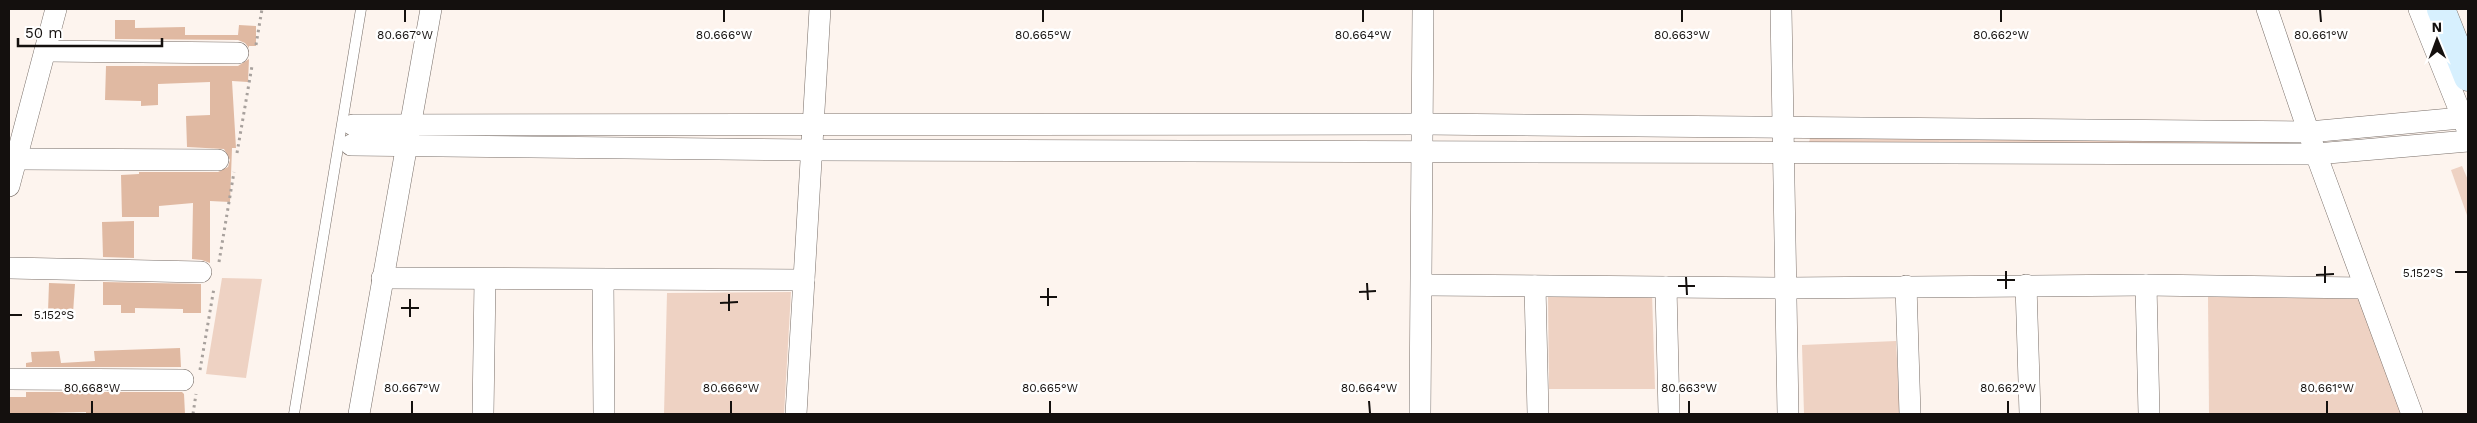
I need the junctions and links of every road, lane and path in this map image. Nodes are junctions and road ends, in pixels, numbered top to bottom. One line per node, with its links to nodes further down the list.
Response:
1 (56, 9): 11 (street)
2 (262, 9): 12 (path)
3 (361, 9): 50 (lane)
4 (431, 9): 22 (street)
5 (820, 9): 16 (street)
6 (1423, 9): 17 (street)
7 (1781, 9): 19 (street)
8 (2267, 9): 20 (street)
9 (2419, 9): 18 (street)
10 (2441, 9): 13 (main road)
11 (45, 51): 12 (street); 30 (street)
12 (249, 53): 31 (path)
13 (2468, 77)
14 (929, 116): 15 (street); 16 (street); 24 (street)
15 (1297, 118): 17 (street); 26 (street)
16 (812, 124): 22 (street); 25 (street)
17 (1423, 124): 19 (street); 27 (street)
18 (2465, 125): 20 (street)
19 (1782, 128): 20 (street); 28 (street)
20 (2309, 132): 29 (street)
21 (352, 135): 22 (street)
22 (408, 135): 25 (street); 35 (street)
23 (2468, 141): 29 (street)
24 (927, 149): 25 (street); 26 (street)
25 (811, 150): 38 (street)
26 (1298, 150): 27 (street)
27 (1422, 151): 28 (street); 39 (street)
28 (1782, 153): 29 (street); 45 (street)
29 (2316, 154): 46 (street)
30 (16, 159): 31 (street); 32 (street)
31 (230, 160): 34 (path)
32 (9, 186)
33 (9, 268): 34 (street)
34 (211, 273): 48 (path)
35 (382, 278): 36 (street); 51 (street)
36 (485, 280): 37 (street); 52 (street)
37 (603, 280): 38 (street); 53 (street)
38 (804, 280): 54 (street)
39 (1422, 285): 42 (street); 55 (street)
40 (2026, 285): 41 (street); 43 (street); 60 (street)
41 (2146, 285): 46 (street); 61 (street)
42 (1535, 286): 44 (street); 56 (street)
43 (1906, 286): 45 (street); 59 (street)
44 (1666, 287): 45 (street); 57 (street)
45 (1785, 288): 58 (street)
46 (2365, 288): 62 (street)
47 (9, 379): 48 (street)
48 (193, 382): 49 (path)
49 (193, 414)
50 (294, 414)
51 (359, 414)
52 (483, 414)
53 (604, 414)
54 (796, 414)
55 (1420, 414)
56 (1538, 414)
57 (1669, 414)
58 (1788, 414)
59 (1910, 414)
60 (2030, 414)
61 (2149, 414)
62 (2412, 414)

